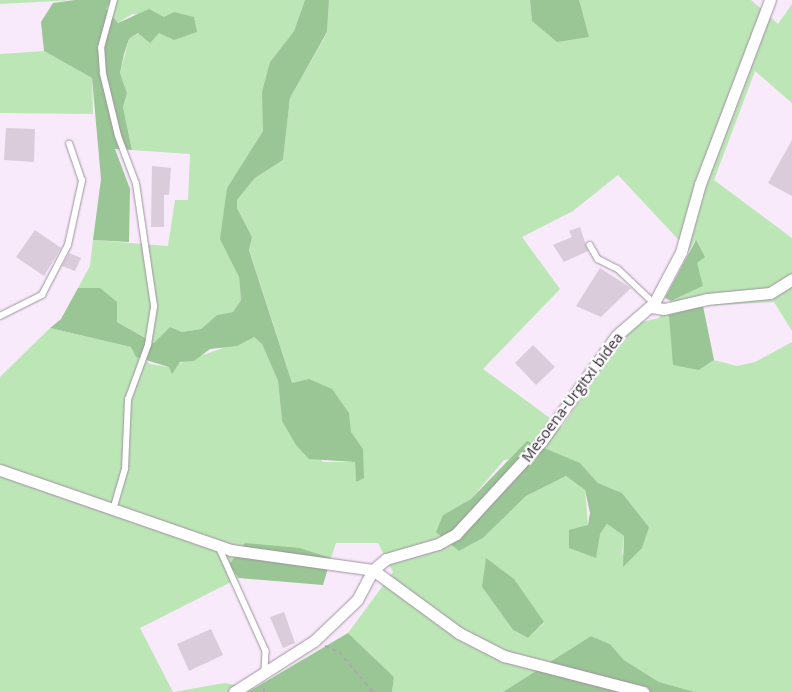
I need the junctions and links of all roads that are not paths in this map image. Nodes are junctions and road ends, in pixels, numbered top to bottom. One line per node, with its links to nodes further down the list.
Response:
1 (115, 0): 9 (lane)
2 (770, 0): 6 (street, Mesoena-Urgitxi bidea)
3 (69, 144): 7 (lane)
4 (590, 245): 6 (lane)
5 (792, 279): 6 (street)
6 (652, 305): 11 (street, Mesoena-Urgitxi bidea)
7 (0, 316)
8 (0, 470): 9 (street)
9 (112, 512): 10 (street)
10 (218, 546): 11 (street); 12 (lane)
11 (373, 570): 12 (street); 14 (street)
12 (265, 671): 13 (street)
13 (234, 692)
14 (643, 692)

